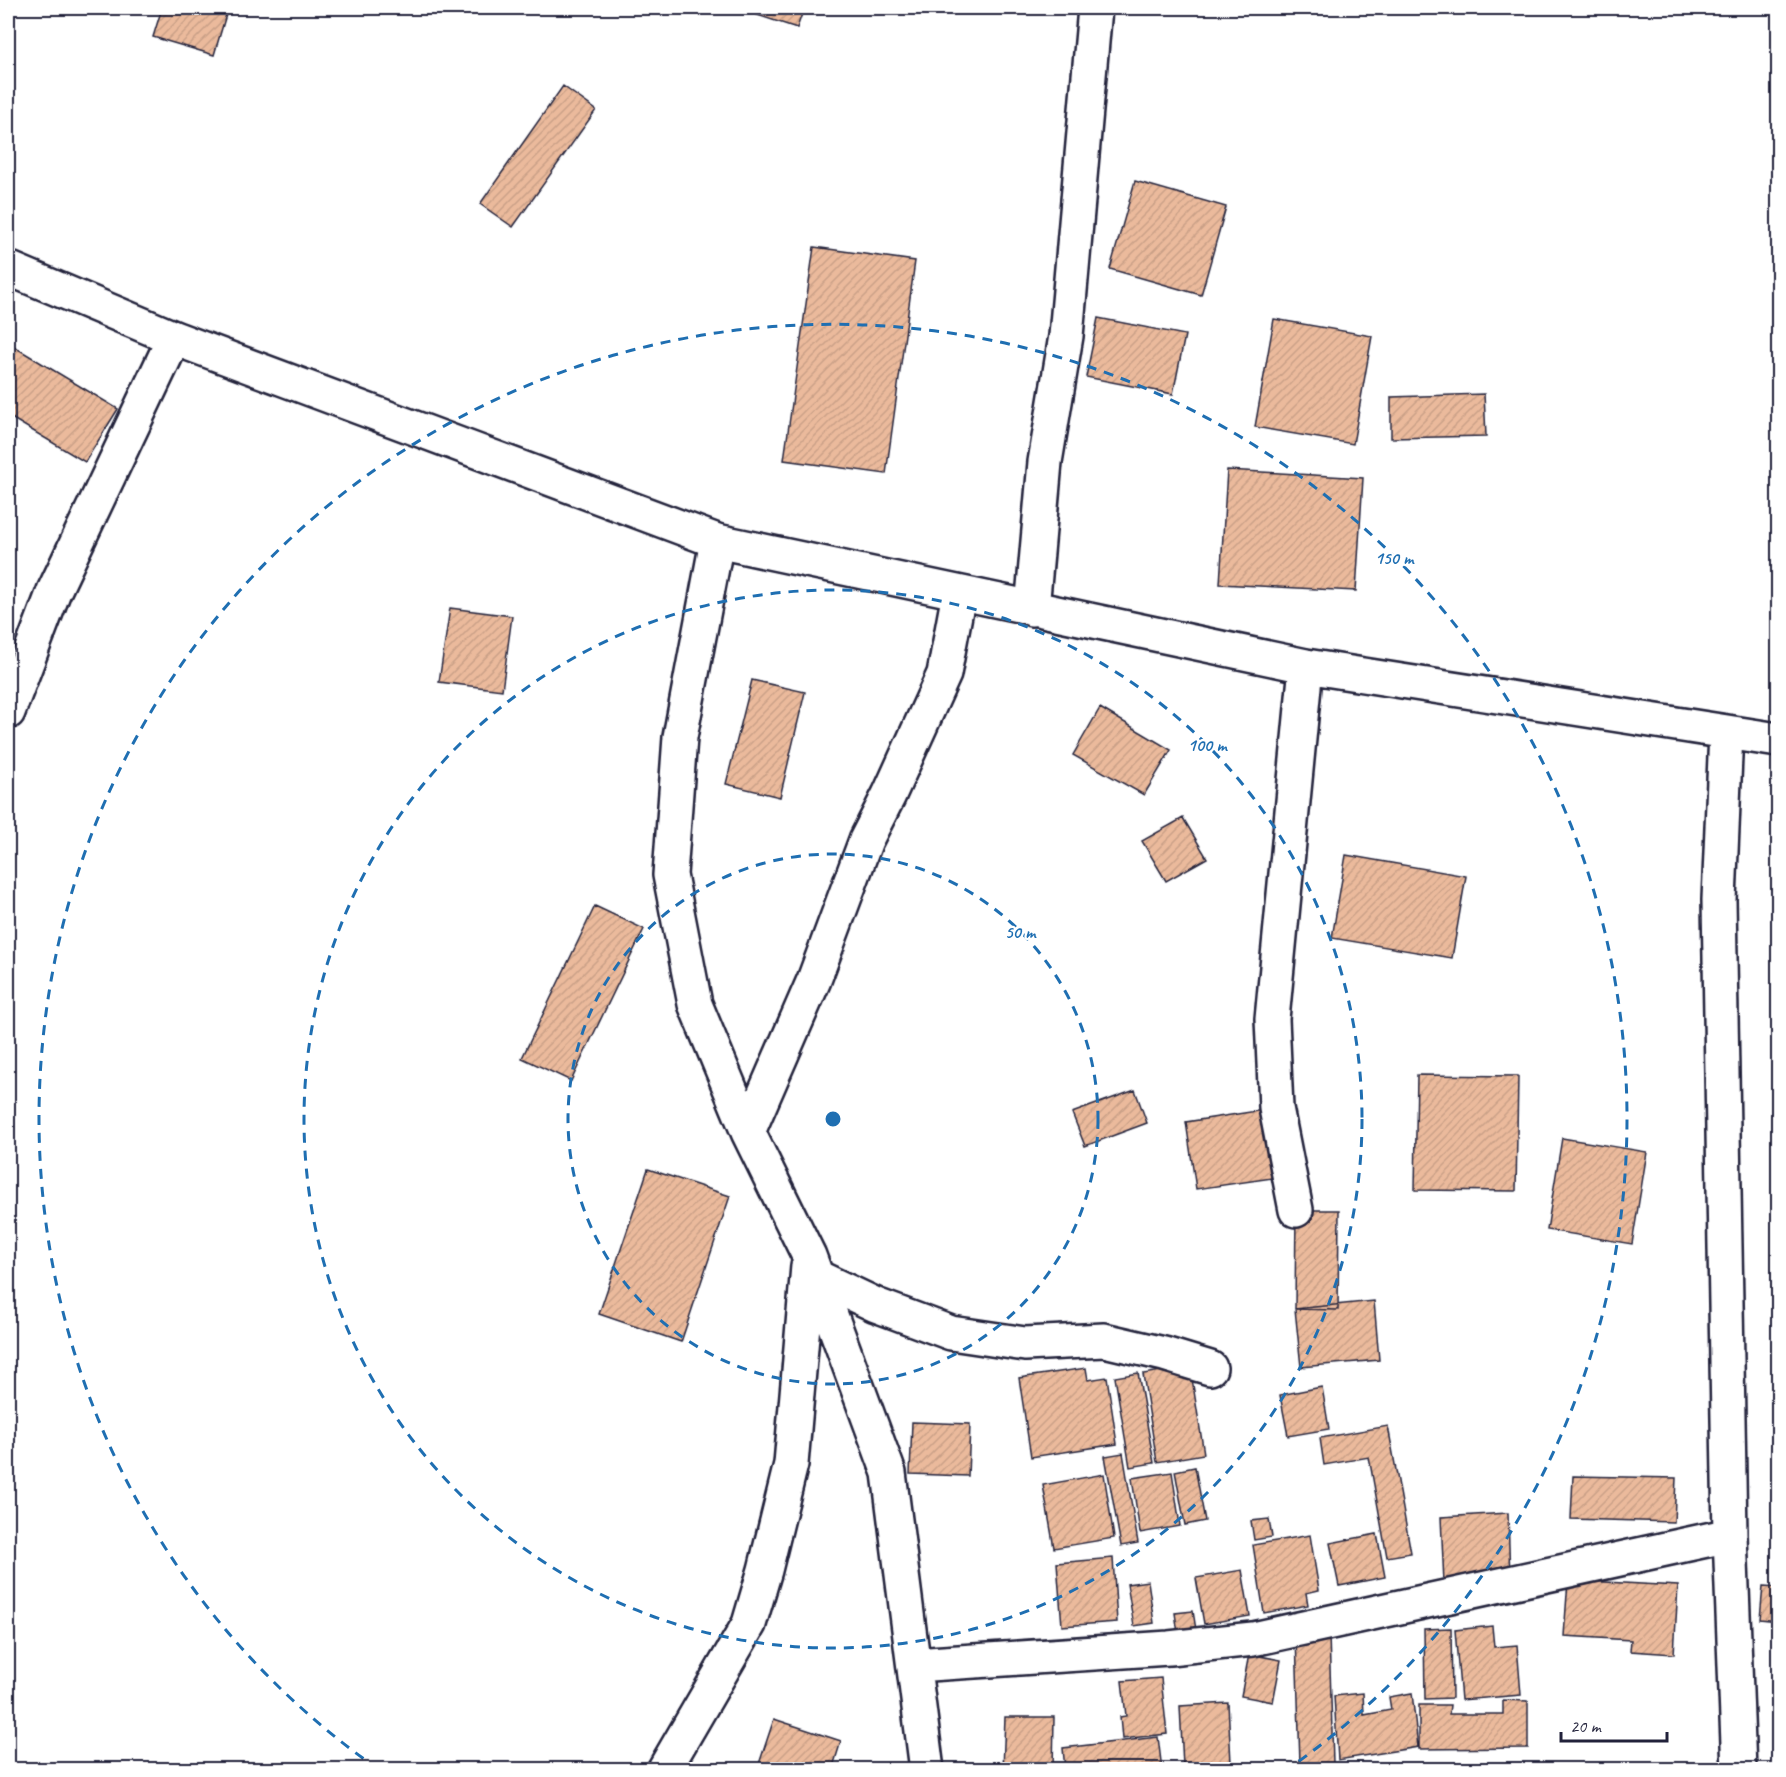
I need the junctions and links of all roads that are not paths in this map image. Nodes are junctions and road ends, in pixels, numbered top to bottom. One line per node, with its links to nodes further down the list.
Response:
1 (1095, 8): 6 (street)
2 (8, 268): 3 (street)
3 (174, 338): 4 (street); 8 (street)
4 (717, 541): 5 (street); 11 (street)
5 (959, 593): 6 (street); 11 (street)
6 (1032, 609): 7 (street)
7 (1306, 666): 9 (street); 12 (street)
8 (8, 712)
9 (1726, 732): 10 (street); 15 (street)
10 (1779, 740)
11 (748, 1132): 13 (street)
12 (1296, 1210)
13 (813, 1266): 14 (street); 16 (street); 17 (street)
14 (1210, 1368)
15 (1730, 1535): 16 (street); 19 (street)
16 (914, 1665): 18 (street)
17 (664, 1770)
18 (927, 1770)
19 (1739, 1770)

